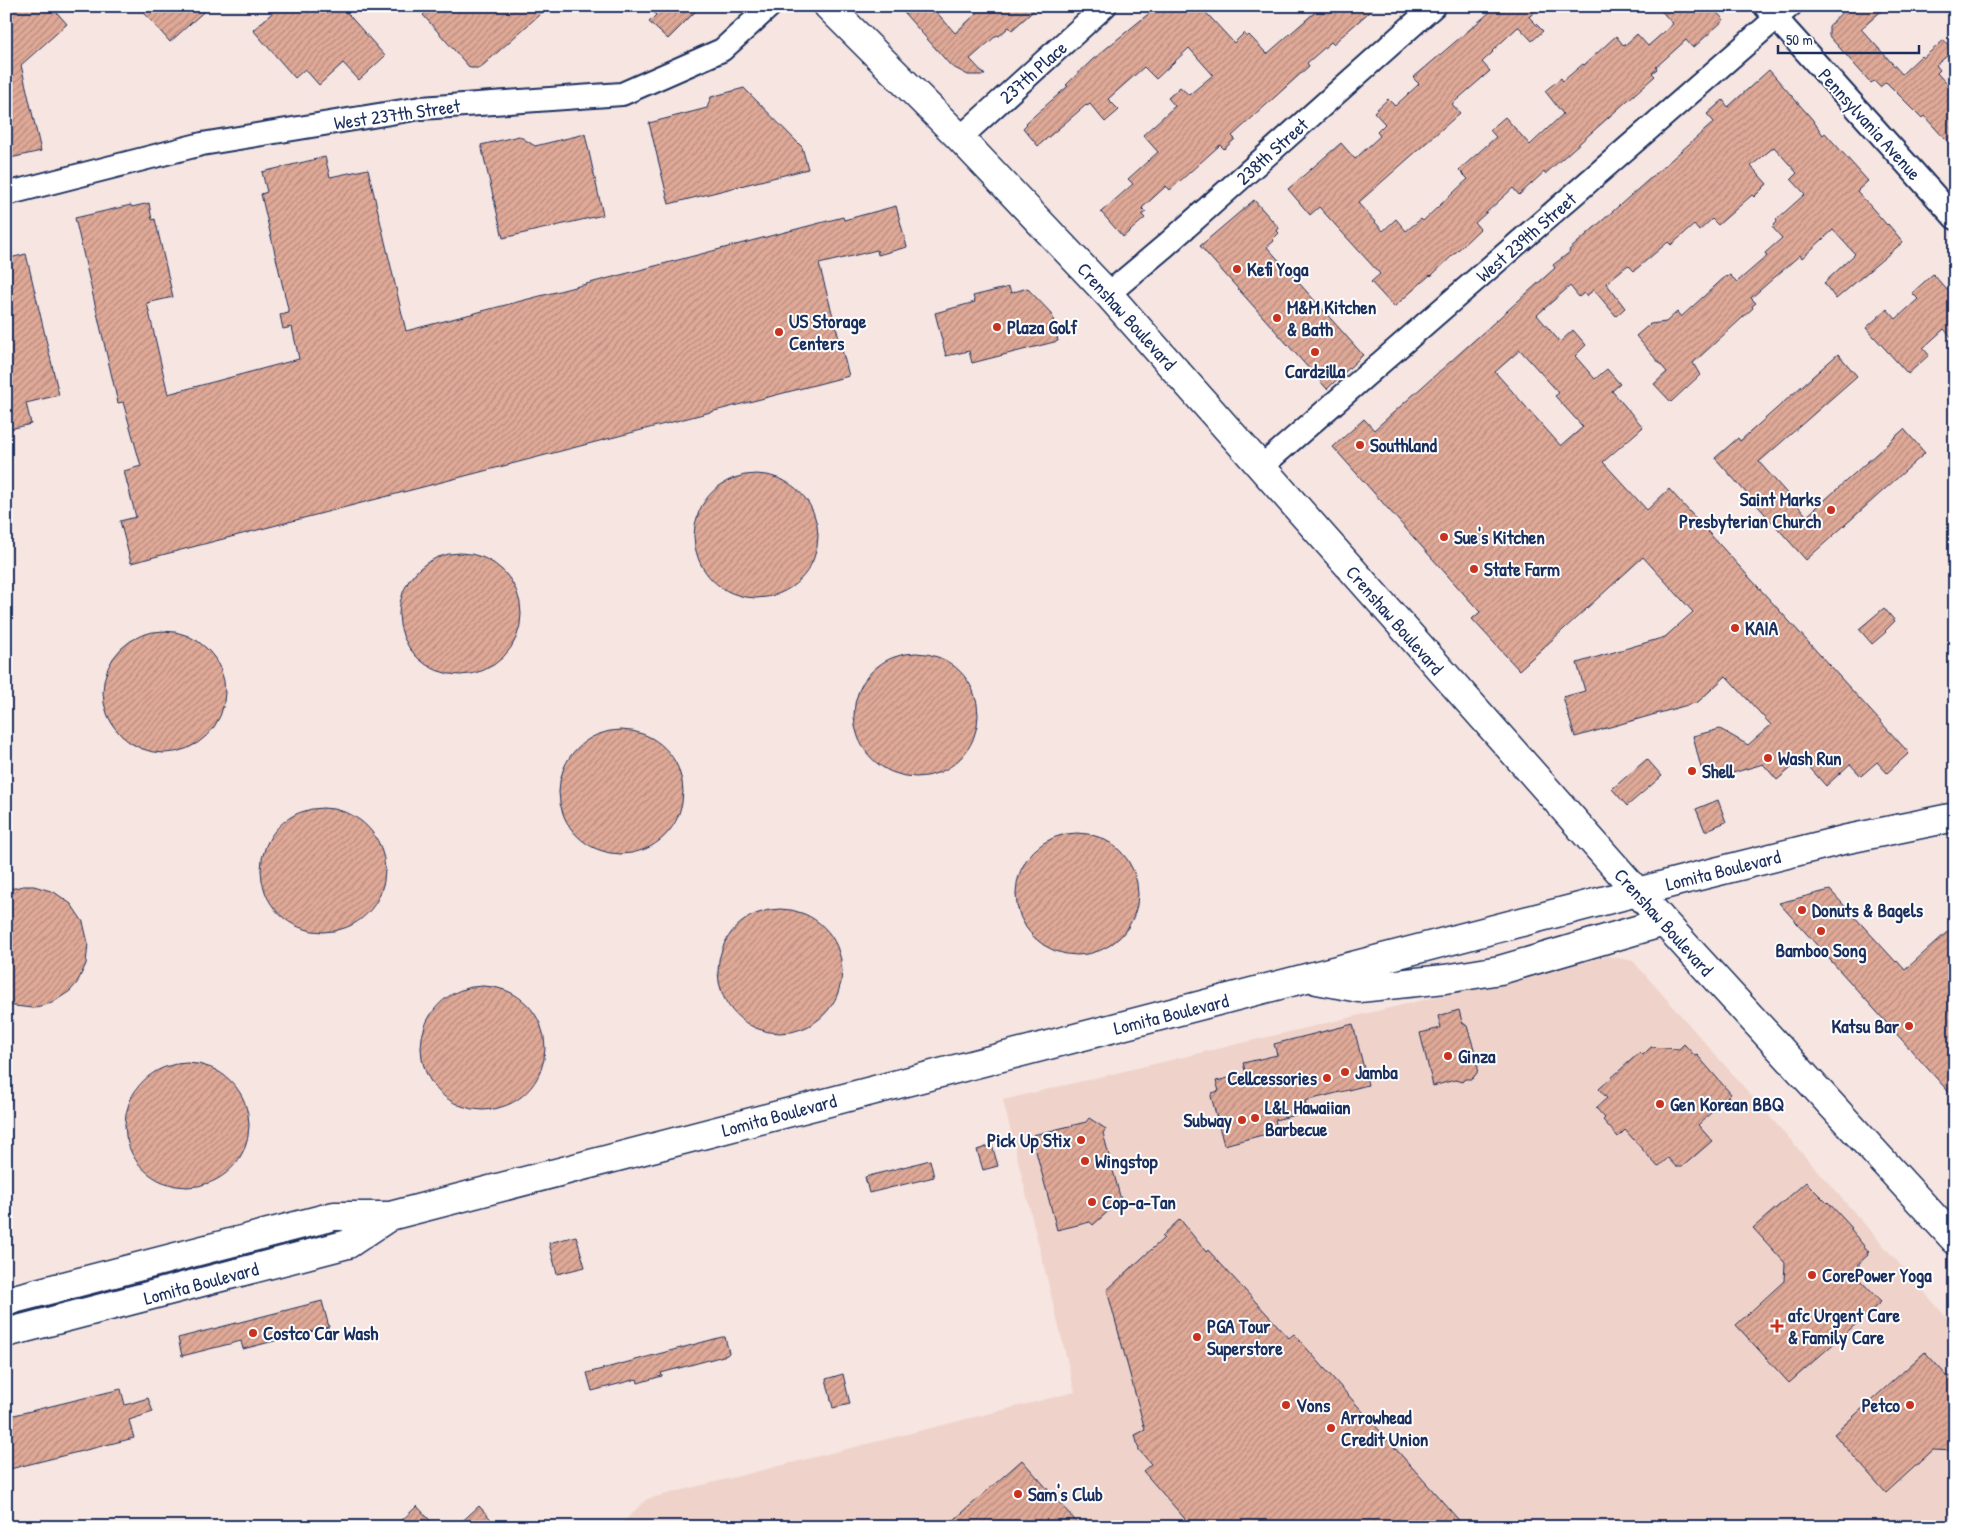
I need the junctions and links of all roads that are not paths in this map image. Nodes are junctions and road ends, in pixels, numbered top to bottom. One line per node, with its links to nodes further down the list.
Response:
1 (770, 6): 7 (street, West 237th Street)
2 (828, 6): 6 (main road, Crenshaw Boulevard)
3 (1105, 6): 6 (street, 237th Place)
4 (1434, 6): 9 (street, 238th Street)
5 (1777, 11): 8 (street, Pennsylvania Avenue); 10 (street, West 239th Street)
6 (960, 138): 9 (main road, Crenshaw Boulevard)
7 (6, 194)
8 (1955, 218)
9 (1108, 294): 10 (main road, Crenshaw Boulevard)
10 (1261, 467): 12 (main road, Crenshaw Boulevard)
11 (1955, 817): 12 (main road, Lomita Boulevard)
12 (1637, 892): 13 (main road, Crenshaw Boulevard); 14 (main road, Lomita Boulevard)
13 (1664, 922): 14 (main road); 16 (main road, Crenshaw Boulevard)
14 (1308, 979): 15 (main road, Lomita Boulevard)
15 (390, 1216): 17 (main road, Lomita Boulevard); 18 (main road, Lomita Boulevard)
16 (1955, 1240)
17 (6, 1301)
18 (6, 1333)

